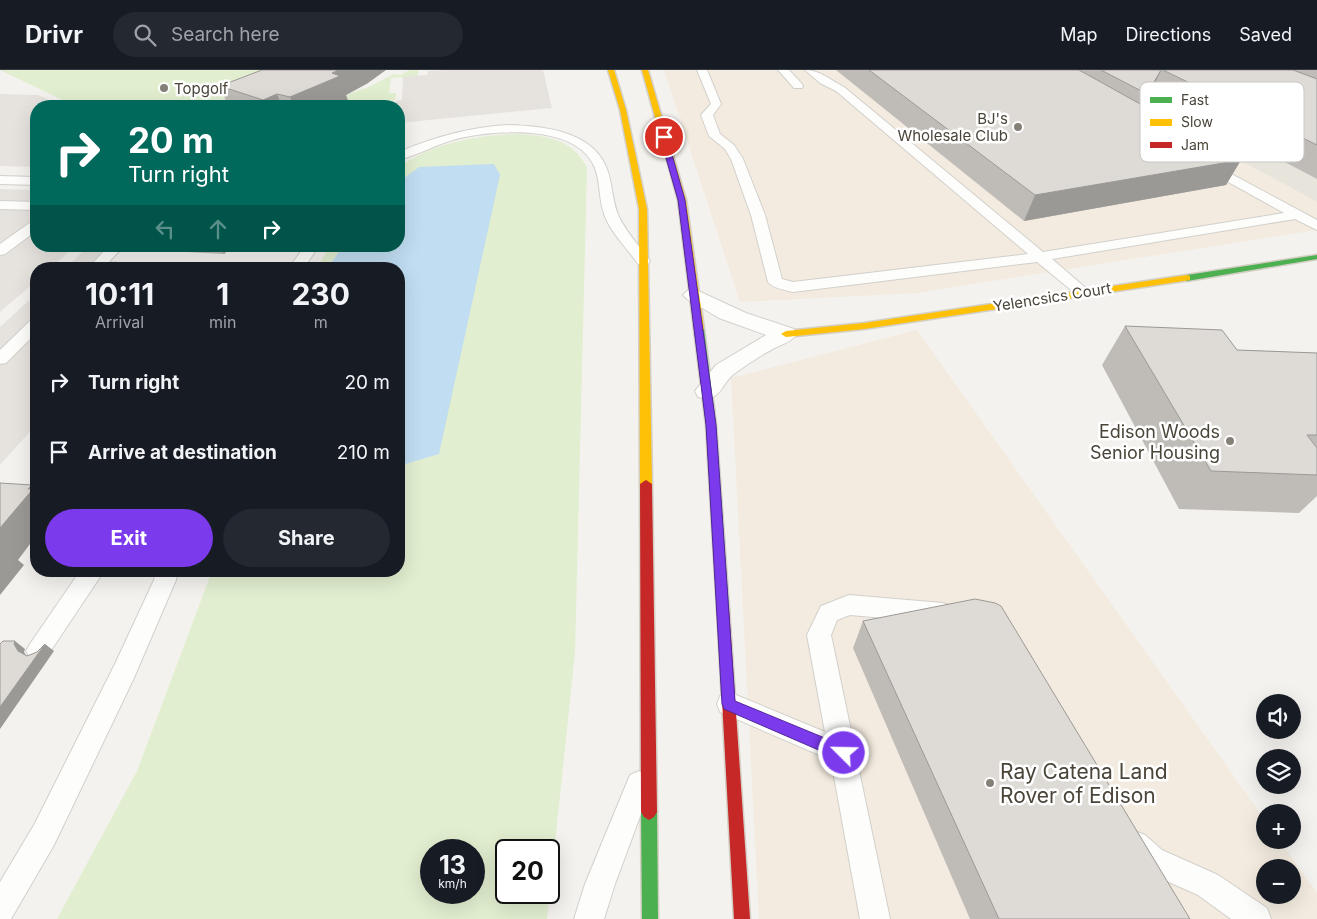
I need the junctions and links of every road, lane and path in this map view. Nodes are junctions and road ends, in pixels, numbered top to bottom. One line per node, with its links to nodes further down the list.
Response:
1 (611, 70): 22 (main road)
2 (645, 70): 25 (main road)
3 (702, 70): 21 (lane)
4 (783, 70): 6 (lane)
5 (810, 70): 21 (lane)
6 (798, 86)
7 (405, 153): 22 (lane)
8 (1203, 162): 15 (lane)
9 (0, 180): 10 (lane)
10 (30, 181)
11 (30, 182): 12 (lane)
12 (0, 197)
13 (0, 205): 14 (lane)
14 (30, 206)
15 (1297, 216): 16 (lane); 21 (lane)
16 (1317, 226)
17 (30, 229): 18 (lane)
18 (0, 251)
19 (111, 252): 23 (lane)
20 (1317, 256): 24 (main road, Yelencsics Court)
21 (1042, 257): 24 (lane)
22 (643, 261): 36 (main road)
23 (101, 262)
24 (1082, 292): 27 (main road, Yelencsics Court)
25 (694, 295): 27 (street, Yelencsics Court); 29 (main road)
26 (30, 330): 28 (lane)
27 (786, 334): 29 (street, Yelencsics Court)
28 (0, 358)
29 (707, 391): 34 (main road)
30 (89, 577): 33 (lane)
31 (165, 577): 38 (lane)
32 (965, 614): 35 (lane)
33 (38, 651)
34 (729, 704): 35 (lane); 41 (main road)
35 (844, 753): 42 (lane)
36 (648, 761): 39 (lane); 40 (main road)
37 (1116, 827): 43 (lane)
38 (0, 910)
39 (589, 919)
40 (650, 919)
41 (742, 919)
42 (875, 919)
43 (1256, 919)

